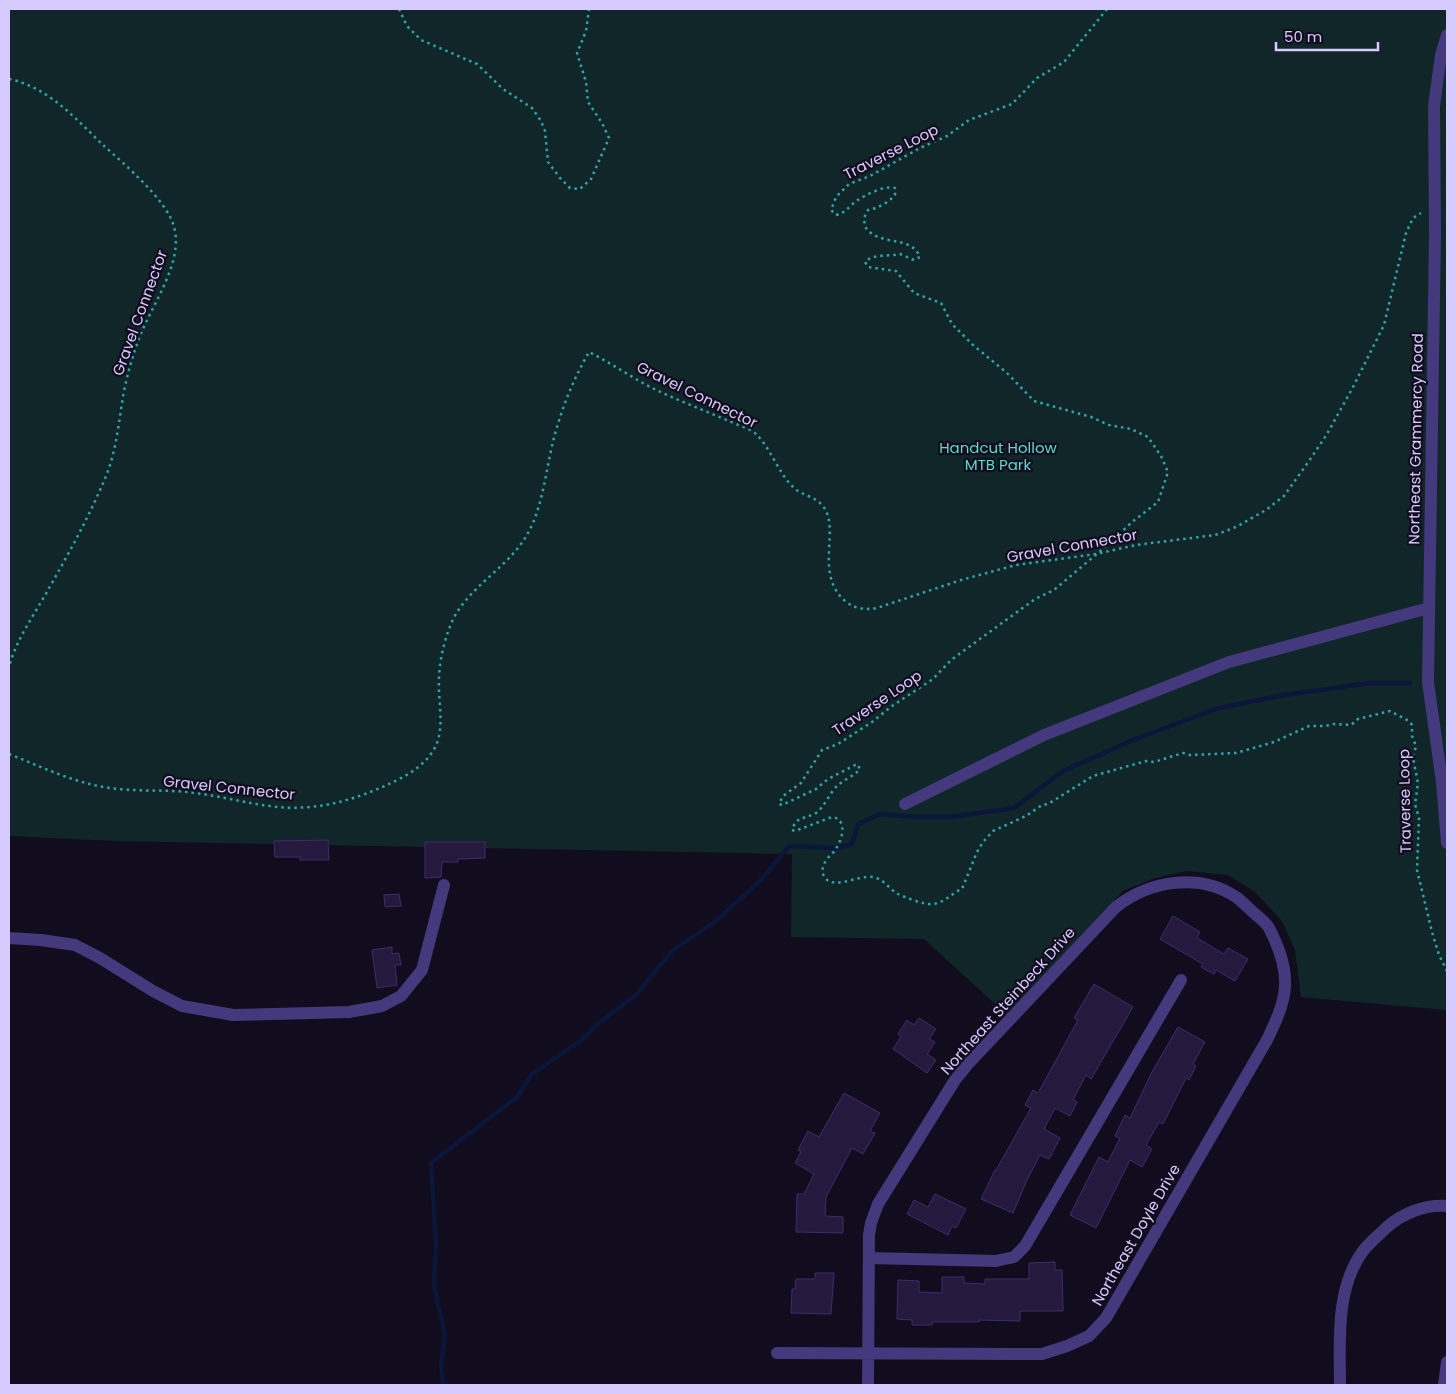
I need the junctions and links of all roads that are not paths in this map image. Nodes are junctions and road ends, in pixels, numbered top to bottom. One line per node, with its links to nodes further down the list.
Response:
1 (1447, 35): 2 (street, Northeast Grammercy Road)
2 (1429, 608): 3 (street); 4 (street, Northeast Grammercy Road)
3 (905, 804)
4 (1447, 843)
5 (444, 885): 7 (street)
6 (1236, 897): 10 (street, Northeast Steinbeck Drive); 12 (street, Northeast Doyle Drive)
7 (9, 938)
8 (1181, 980): 10 (street)
9 (1447, 1206): 15 (street)
10 (869, 1258): 12 (street, Northeast Steinbeck Drive)
11 (777, 1353): 12 (street, Northeast Doyle Drive)
12 (868, 1354): 14 (street, Northeast Steinbeck Drive)
13 (1447, 1362): 16 (street)
14 (868, 1385)
15 (1340, 1385)
16 (1444, 1385)

